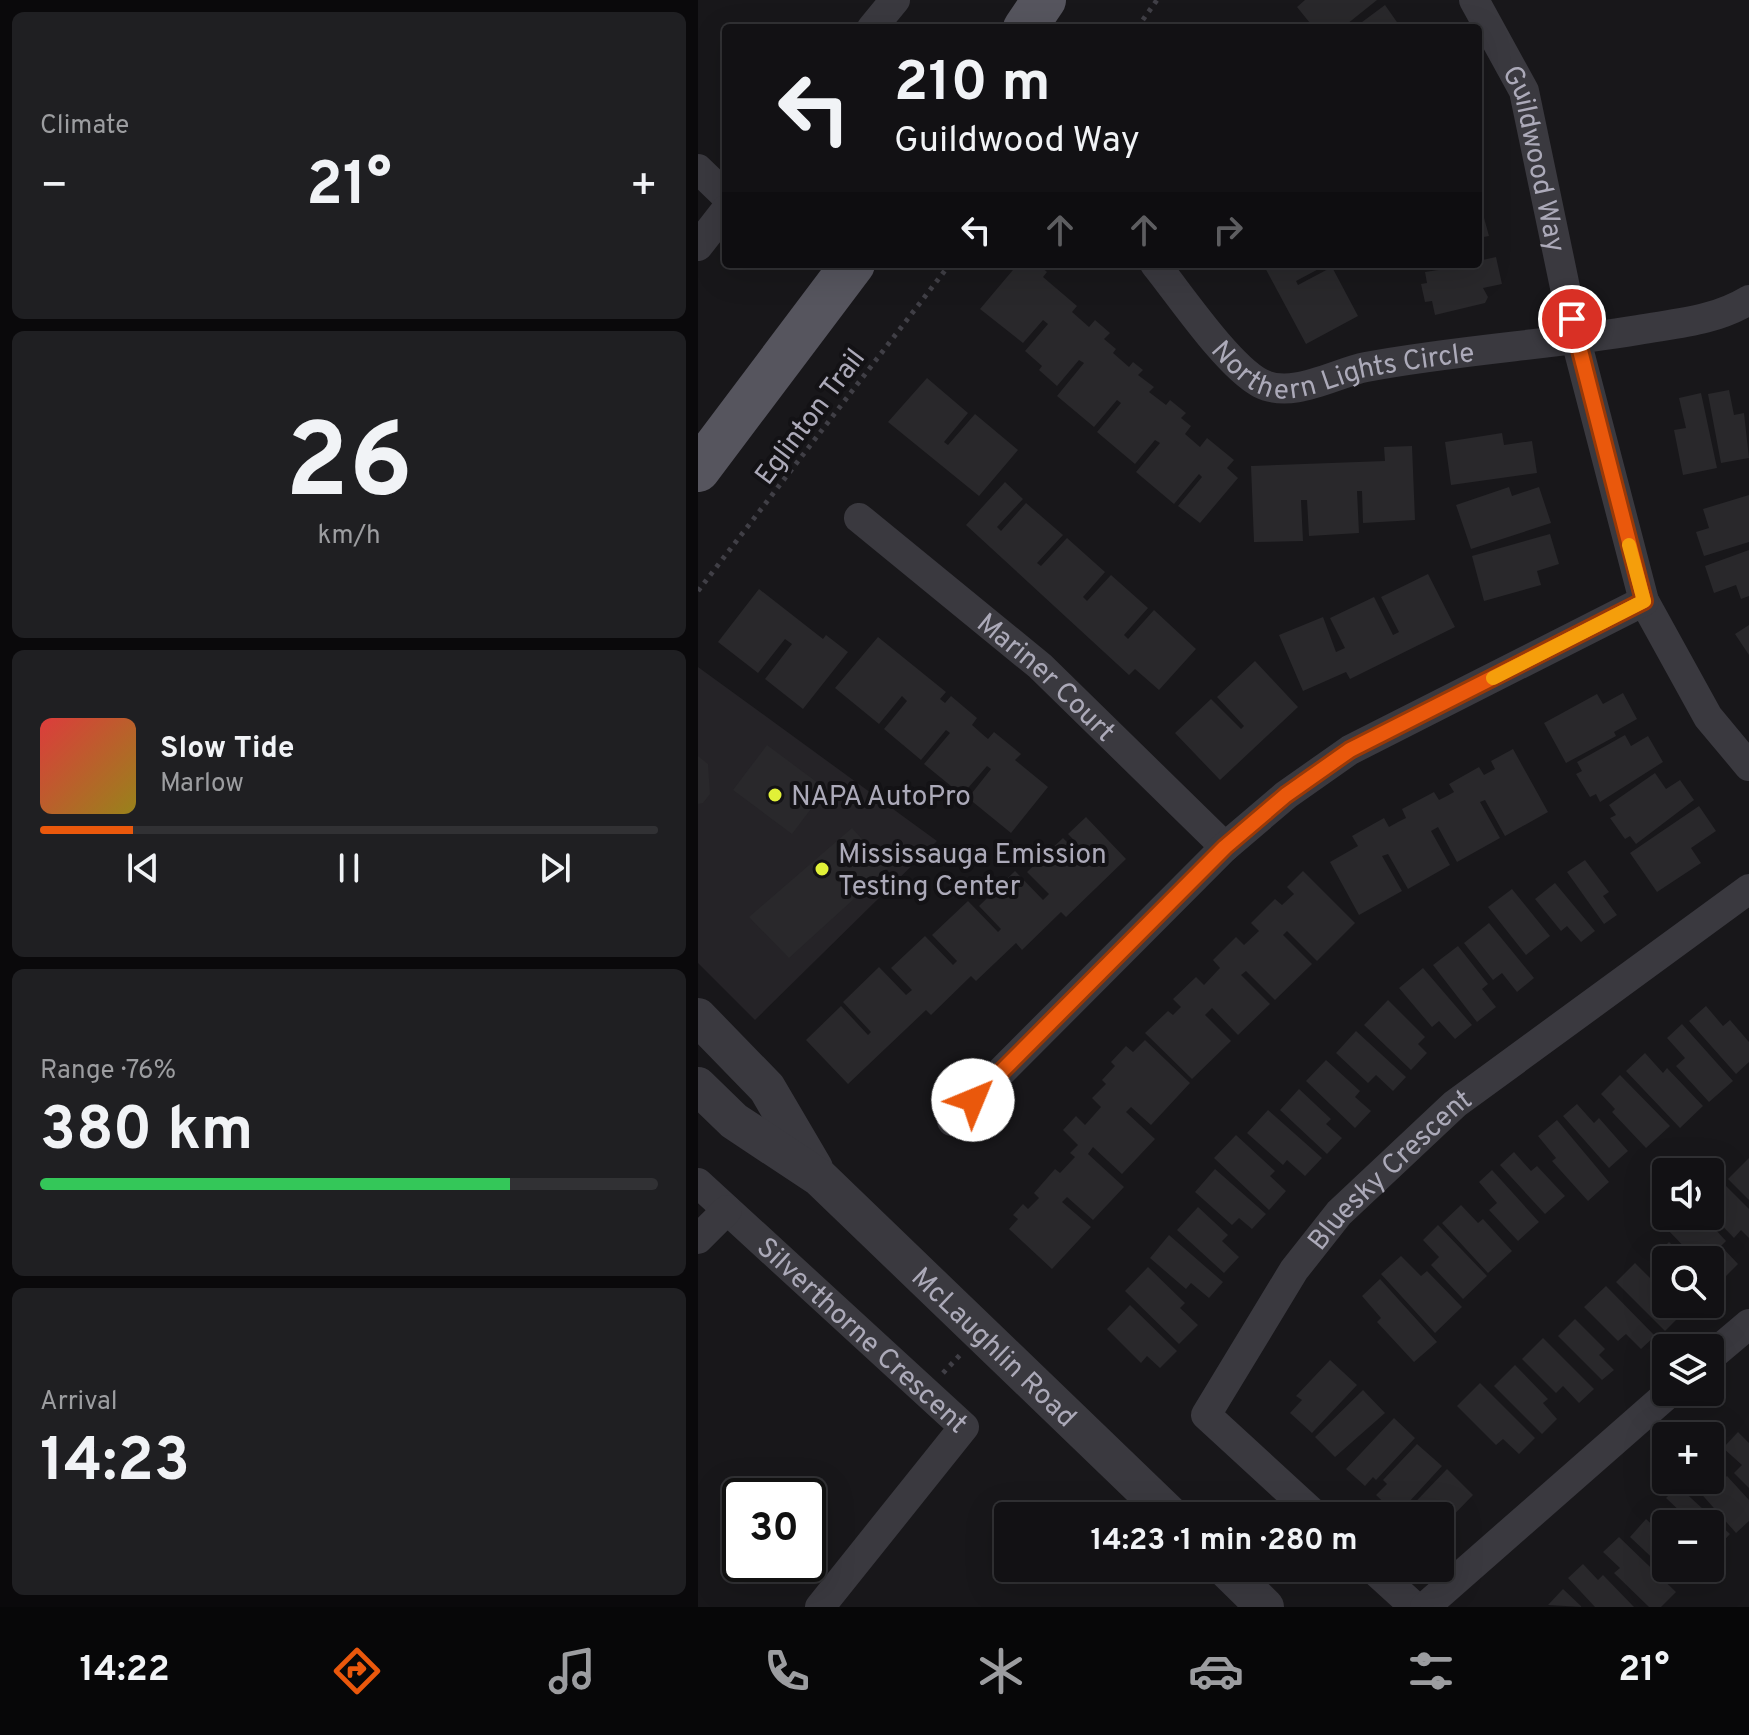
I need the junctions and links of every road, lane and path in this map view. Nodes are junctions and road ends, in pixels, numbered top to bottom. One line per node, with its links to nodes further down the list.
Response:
1 (895, 0): 4 (street)
2 (1157, 0): 5 (path)
3 (1474, 0): 14 (street, Guildwood Way)
4 (875, 24)
5 (1140, 24)
6 (698, 169): 7 (street)
7 (722, 192)
8 (722, 215): 9 (street)
9 (698, 246)
10 (850, 268): 15 (main road)
11 (947, 268): 17 (path, Eglinton Trail)
12 (1158, 268): 14 (street, Northern Lights Circle)
13 (1749, 300): 14 (street, Northern Lights Circle)
14 (1576, 340): 18 (street, Guildwood Way)
15 (698, 470)
16 (859, 518): 20 (street, Mariner Court)
17 (698, 591)
18 (1644, 601): 19 (street, Guildwood Way); 20 (street)
19 (1749, 766)
20 (1225, 847): 24 (street)
21 (1749, 889): 35 (street, Bluesky Crescent)
22 (698, 1017): 25 (street, McLaughlin Road)
23 (698, 1086): 25 (street, McLaughlin Road)
24 (952, 1121)
25 (820, 1178): 30 (street, McLaughlin Road)
26 (698, 1183): 27 (street, Silverthorne Crescent)
27 (727, 1210): 28 (street); 32 (street, Silverthorne Crescent)
28 (698, 1239)
29 (1749, 1324): 31 (street)
30 (982, 1334): 32 (path); 34 (street, McLaughlin Road)
31 (1724, 1345)
32 (924, 1391): 38 (street, Silverthorne Crescent)
33 (1654, 1406): 41 (street)
34 (1156, 1502)
35 (1301, 1502)
36 (1239, 1582): 39 (street)
37 (1387, 1582): 40 (street)
38 (820, 1607)
39 (1265, 1607)
40 (1415, 1607)
41 (1425, 1607)

